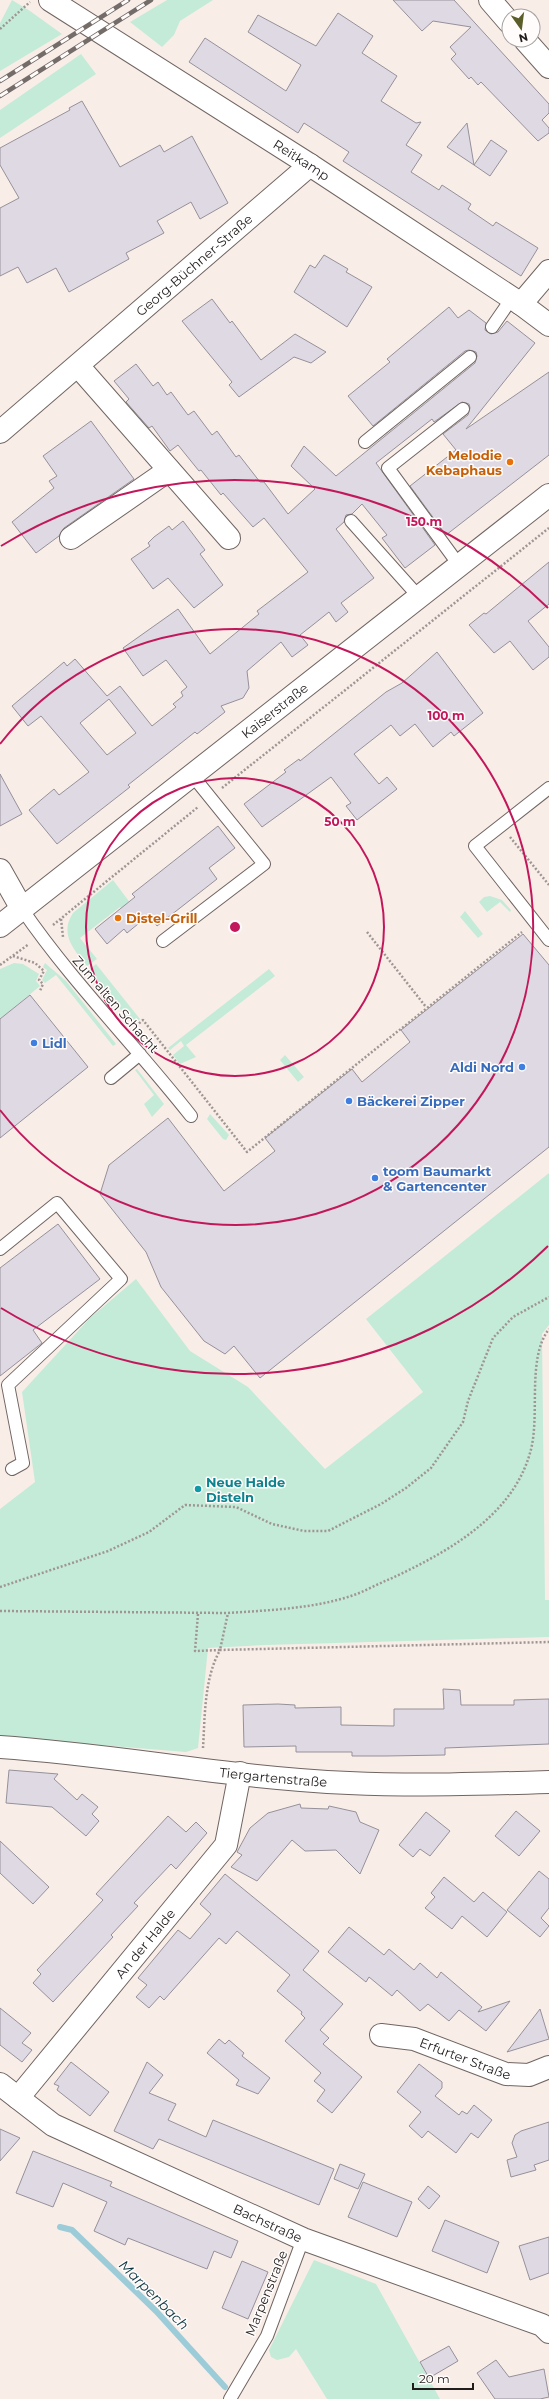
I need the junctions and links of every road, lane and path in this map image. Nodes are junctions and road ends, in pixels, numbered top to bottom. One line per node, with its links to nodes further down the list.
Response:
1 (32, 0): 3 (path)
2 (50, 0): 6 (street, Reitkamp)
3 (0, 29)
4 (532, 48): 5 (street)
5 (549, 67)
6 (310, 165): 8 (street, Reitkamp); 12 (street, Georg-Büchner-Straße)
7 (549, 271): 8 (street)
8 (517, 301): 9 (street, Reitkamp); 10 (lane)
9 (549, 325)
10 (492, 327)
11 (470, 357): 15 (lane)
12 (79, 367): 14 (street, Georg-Büchner-Straße); 16 (street)
13 (463, 409): 22 (lane)
14 (0, 432)
15 (365, 442)
16 (169, 470): 20 (street); 21 (street)
17 (549, 496): 22 (street, Kaiserstraße)
18 (351, 521): 23 (lane)
19 (549, 528): 26 (path)
20 (71, 538)
21 (229, 538)
22 (459, 565): 23 (street, Kaiserstraße)
23 (419, 597): 24 (street, Kaiserstraße)
24 (192, 775): 26 (lane); 30 (street, Kaiserstraße)
25 (549, 788): 27 (lane)
26 (209, 798): 31 (path); 38 (lane)
27 (501, 825): 29 (path); 32 (lane)
28 (0, 870): 30 (street)
29 (549, 885)
30 (22, 908): 33 (street, Kaiserstraße); 35 (lane, Zum alten Schacht)
31 (61, 919): 35 (path); 37 (path)
32 (534, 921): 36 (lane); 42 (path)
33 (0, 926)
34 (367, 932): 42 (path)
35 (40, 936): 39 (path); 44 (lane, Zum alten Schacht)
36 (549, 940)
37 (64, 941)
38 (163, 941)
39 (13, 956): 40 (path); 41 (path)
40 (0, 965)
41 (40, 991)
42 (426, 1007): 43 (path)
43 (133, 1028)
44 (140, 1054): 45 (lane); 46 (lane, Zum alten Schacht)
45 (111, 1078)
46 (191, 1116)
47 (0, 1249): 50 (lane)
48 (549, 1297): 51 (path)
49 (549, 1329): 53 (path)
50 (12, 1469)
51 (0, 1587)
52 (0, 1610): 54 (path)
53 (228, 1613): 54 (path); 56 (path)
54 (198, 1614): 56 (path)
55 (549, 1642): 56 (path)
56 (220, 1650): 58 (path)
57 (0, 1747): 58 (street, Tiergartenstraße)
58 (201, 1770): 59 (street, Tiergartenstraße)
59 (240, 1773): 60 (street, Tiergartenstraße); 64 (street, An der Halde)
60 (549, 1782)
61 (381, 2035): 62 (street, Erfurter Straße)
62 (549, 2067)
63 (0, 2084): 64 (street, Bachstraße)
64 (18, 2098): 65 (street, Bachstraße)
65 (303, 2239): 66 (street, Bachstraße); 67 (lane, Marpenstraße)
66 (547, 2326)
67 (230, 2399)

